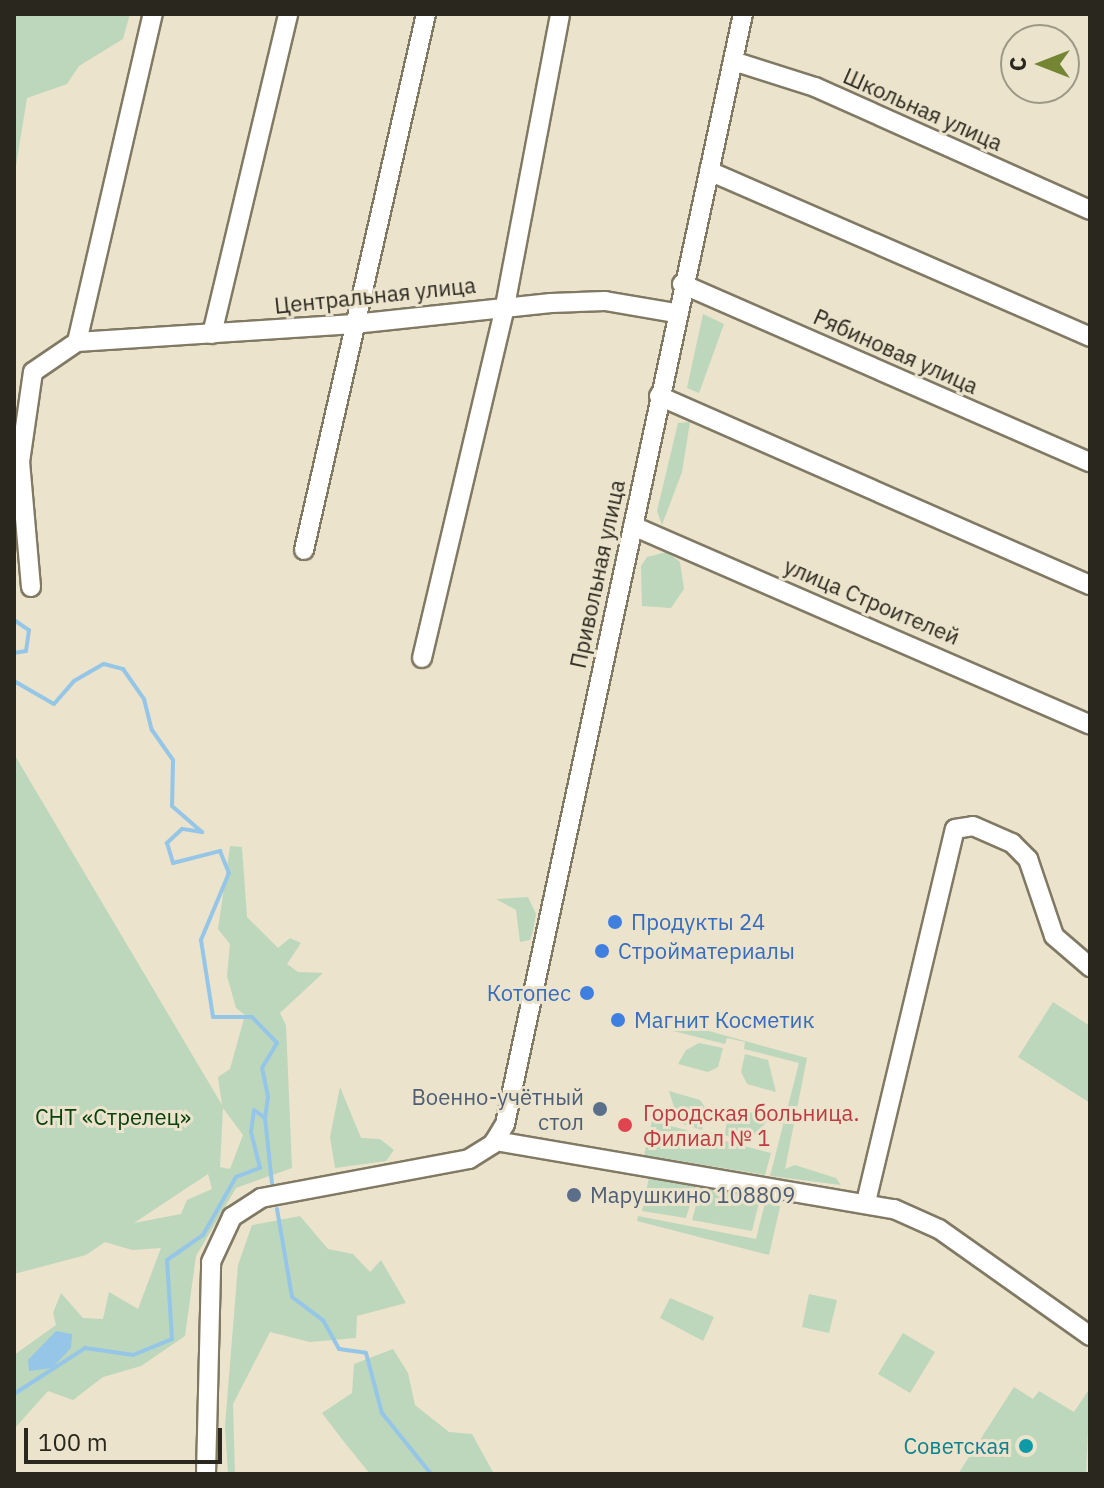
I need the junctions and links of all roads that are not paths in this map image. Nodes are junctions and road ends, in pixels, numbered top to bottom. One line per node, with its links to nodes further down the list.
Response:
1 (153, 14): 15 (street)
2 (288, 14): 13 (street)
3 (426, 14): 12 (street)
4 (743, 14): 6 (street, Привольная улица)
5 (560, 16): 10 (street)
6 (733, 61): 7 (street, Привольная улица); 8 (street, Школьная улица)
7 (709, 171): 9 (street, Привольная улица); 14 (street)
8 (1090, 210)
9 (682, 284): 11 (street, Привольная улица); 17 (street, Рябиновая улица)
10 (505, 306): 11 (street, Центральная улица); 12 (street, Центральная улица); 22 (street)
11 (676, 313): 16 (street, Привольная улица)
12 (354, 324): 13 (street, Центральная улица); 19 (street)
13 (212, 334): 15 (street, Центральная улица)
14 (1090, 337)
15 (77, 342): 21 (street)
16 (659, 396): 18 (street, Привольная улица); 20 (street)
17 (1090, 462)
18 (633, 526): 23 (street, улица Строителей); 25 (street, Привольная улица)
19 (304, 550)
20 (1090, 585)
21 (31, 587)
22 (422, 658)
23 (1090, 725)
24 (1090, 967): 26 (street)
25 (495, 1141): 26 (street); 28 (street)
26 (866, 1202): 27 (street)
27 (1090, 1336)
28 (206, 1474)

